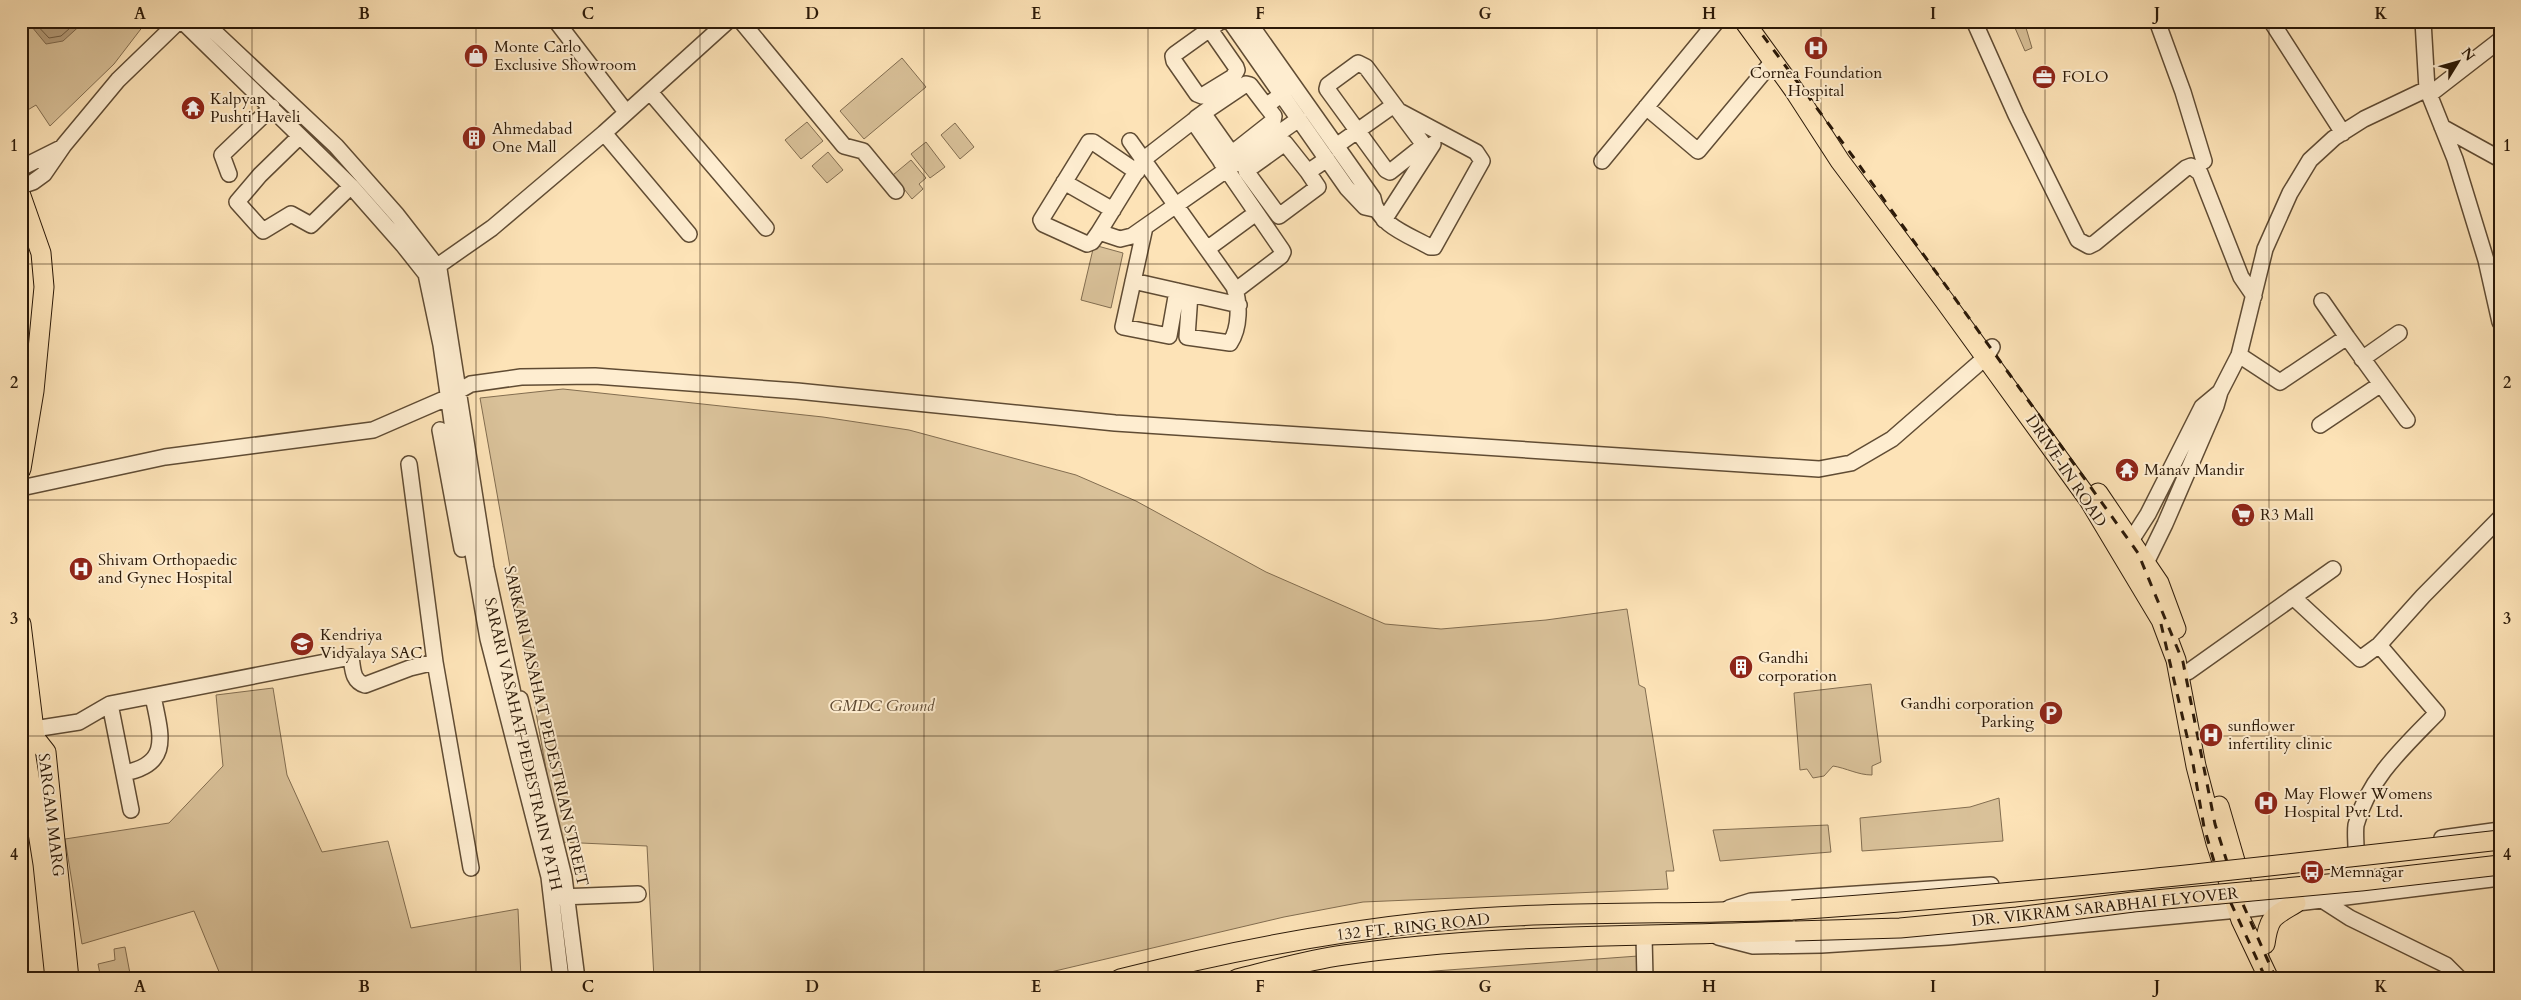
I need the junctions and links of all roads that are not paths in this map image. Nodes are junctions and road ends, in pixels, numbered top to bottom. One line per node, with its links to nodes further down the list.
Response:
1 (180, 21): 22 (street); 35 (street)
2 (203, 21): 61 (street)
3 (556, 21): 25 (street)
4 (728, 21): 18 (street)
5 (741, 21): 47 (street)
6 (1230, 21): 20 (street)
7 (1248, 21): 36 (street)
8 (1717, 21): 24 (street)
9 (1744, 21): 17 (main road, DRIVE-IN ROAD)
10 (1758, 21): 70 (main road, DRIVE-IN ROAD)
11 (1974, 21): 64 (street)
12 (2157, 21): 39 (street)
13 (2271, 21): 32 (street)
14 (2423, 21): 19 (street)
15 (1212, 24): 15 (street)
16 (2500, 40): 19 (street)
17 (1773, 61): 24 (street); 70 (main road, DRIVE-IN ROAD)
18 (650, 92): 25 (street); 56 (street)
19 (2428, 92): 28 (street); 32 (street)
20 (1282, 94): 21 (street); 27 (street)
21 (1266, 106): 26 (street); 40 (street)
22 (272, 107): 33 (street); 44 (street)
23 (1397, 108): 29 (street); 29 (street); 29 (street); 30 (street)
24 (1646, 108): 38 (street)
25 (626, 112): 31 (street)
26 (1198, 117): 40 (street); 42 (street)
27 (1299, 119): 36 (street); 40 (street)
28 (2442, 127): 37 (street); 67 (street)
29 (1358, 131): 36 (street)
30 (1440, 132): 52 (street); 52 (street)
31 (604, 133): 58 (street); 61 (street)
32 (2343, 133): 64 (street)
33 (300, 137): 46 (street); 46 (street)
34 (1130, 140): 42 (street)
35 (64, 145): 41 (street); 48 (street)
36 (1332, 153): 43 (street); 52 (street)
37 (2500, 159)
38 (1602, 161)
39 (2204, 161)
40 (1226, 162): 49 (street); 51 (street)
41 (25, 165)
42 (1140, 165): 45 (street); 49 (street); 50 (street)
43 (1308, 172): 53 (street); 53 (street)
44 (229, 174)
45 (1064, 182): 50 (street); 57 (street)
46 (351, 186): 61 (street)
47 (896, 191)
48 (25, 193): 81 (main road)
49 (1177, 205): 55 (street); 60 (street)
50 (1113, 210): 57 (street)
51 (1256, 213): 59 (street); 60 (street)
52 (1379, 215)
53 (1279, 216): 59 (street)
54 (21, 226): 76 (main road)
55 (1145, 227): 57 (street); 62 (street)
56 (766, 228)
57 (1100, 232)
58 (689, 234)
59 (1273, 237): 65 (street)
60 (1207, 249): 65 (street)
61 (432, 270): 75 (street)
62 (1133, 281): 63 (street); 63 (street)
63 (1183, 292): 65 (street); 65 (street)
64 (2254, 296): 71 (street)
65 (1237, 298)
66 (2322, 301): 69 (street)
67 (2500, 322)
68 (2399, 333): 72 (street)
69 (2346, 337): 71 (street); 72 (street)
70 (1989, 352): 75 (street); 84 (main road, DRIVE-IN ROAD)
71 (2239, 355): 74 (street)
72 (2362, 359): 73 (street)
73 (2381, 384): 77 (street); 78 (street)
74 (2220, 392): 84 (street); 85 (street)
75 (456, 395): 82 (street); 108 (street, SARKARI VASAHAT PEDESTRIAN STREET); 121 (street)
76 (21, 398)
77 (2407, 420)
78 (2320, 425)
79 (440, 430): 120 (street, SARARI VASAHAT PEDESTRAIN PATH)
80 (409, 464): 91 (street)
81 (21, 469)
82 (21, 488)
83 (2500, 518): 90 (street)
84 (2126, 548): 85 (main road); 87 (main road, DRIVE-IN ROAD)
85 (2146, 564): 87 (street); 92 (main road)
86 (2334, 569): 88 (street)
87 (2135, 580): 103 (main road, DRIVE-IN ROAD)
88 (2293, 597): 90 (street); 92 (street)
89 (21, 624): 95 (main road, SARGAM MARG)
90 (2378, 645): 102 (street)
91 (435, 662): 93 (street); 105 (street)
92 (2188, 672): 103 (main road)
93 (153, 696): 94 (street); 97 (street)
94 (110, 704): 95 (street); 97 (street)
95 (27, 735): 98 (main road); 119 (main road, SARGAM MARG)
96 (21, 770): 98 (main road, SARGAM MARG)
97 (124, 773): 99 (street)
98 (29, 801): 116 (main road, SARGAM MARG); 117 (main road); 118 (main road)
99 (131, 810)
100 (2500, 830): 102 (street)
101 (2500, 840): 112 (main road, DR. VIKRAM SARABHAI FLYOVER, bridge)
102 (2356, 849): 103 (street)
103 (2229, 861): 111 (main road, DRIVE-IN ROAD); 112 (street)
104 (2500, 865): 113 (main road, DR. VIKRAM SARABHAI FLYOVER, bridge)
105 (471, 868)
106 (2500, 878): 109 (street)
107 (638, 894): 108 (street)
108 (564, 897): 122 (street); 123 (street, SARKARI VASAHAT PEDESTRIAN STREET)
109 (2322, 900): 110 (street); 129 (street)
110 (2296, 903): 111 (street); 115 (main road)
111 (2244, 909): 113 (street); 115 (main road); 127 (main road, DRIVE-IN ROAD)
112 (1710, 913): 124 (main road, 132 FT. RING ROAD)
113 (1708, 934): 114 (main road, 132 FT. RING ROAD)
114 (1644, 936): 125 (main road, 132 FT. RING ROAD); 126 (street)
115 (2265, 944): 128 (main road)
116 (48, 979)
117 (55, 979)
118 (65, 979)
119 (69, 979)
120 (552, 979)
121 (560, 979)
122 (570, 979)
123 (577, 979)
124 (1120, 979)
125 (1237, 979)
126 (1645, 979)
127 (2269, 979)
128 (2280, 979)
129 (2460, 979)

